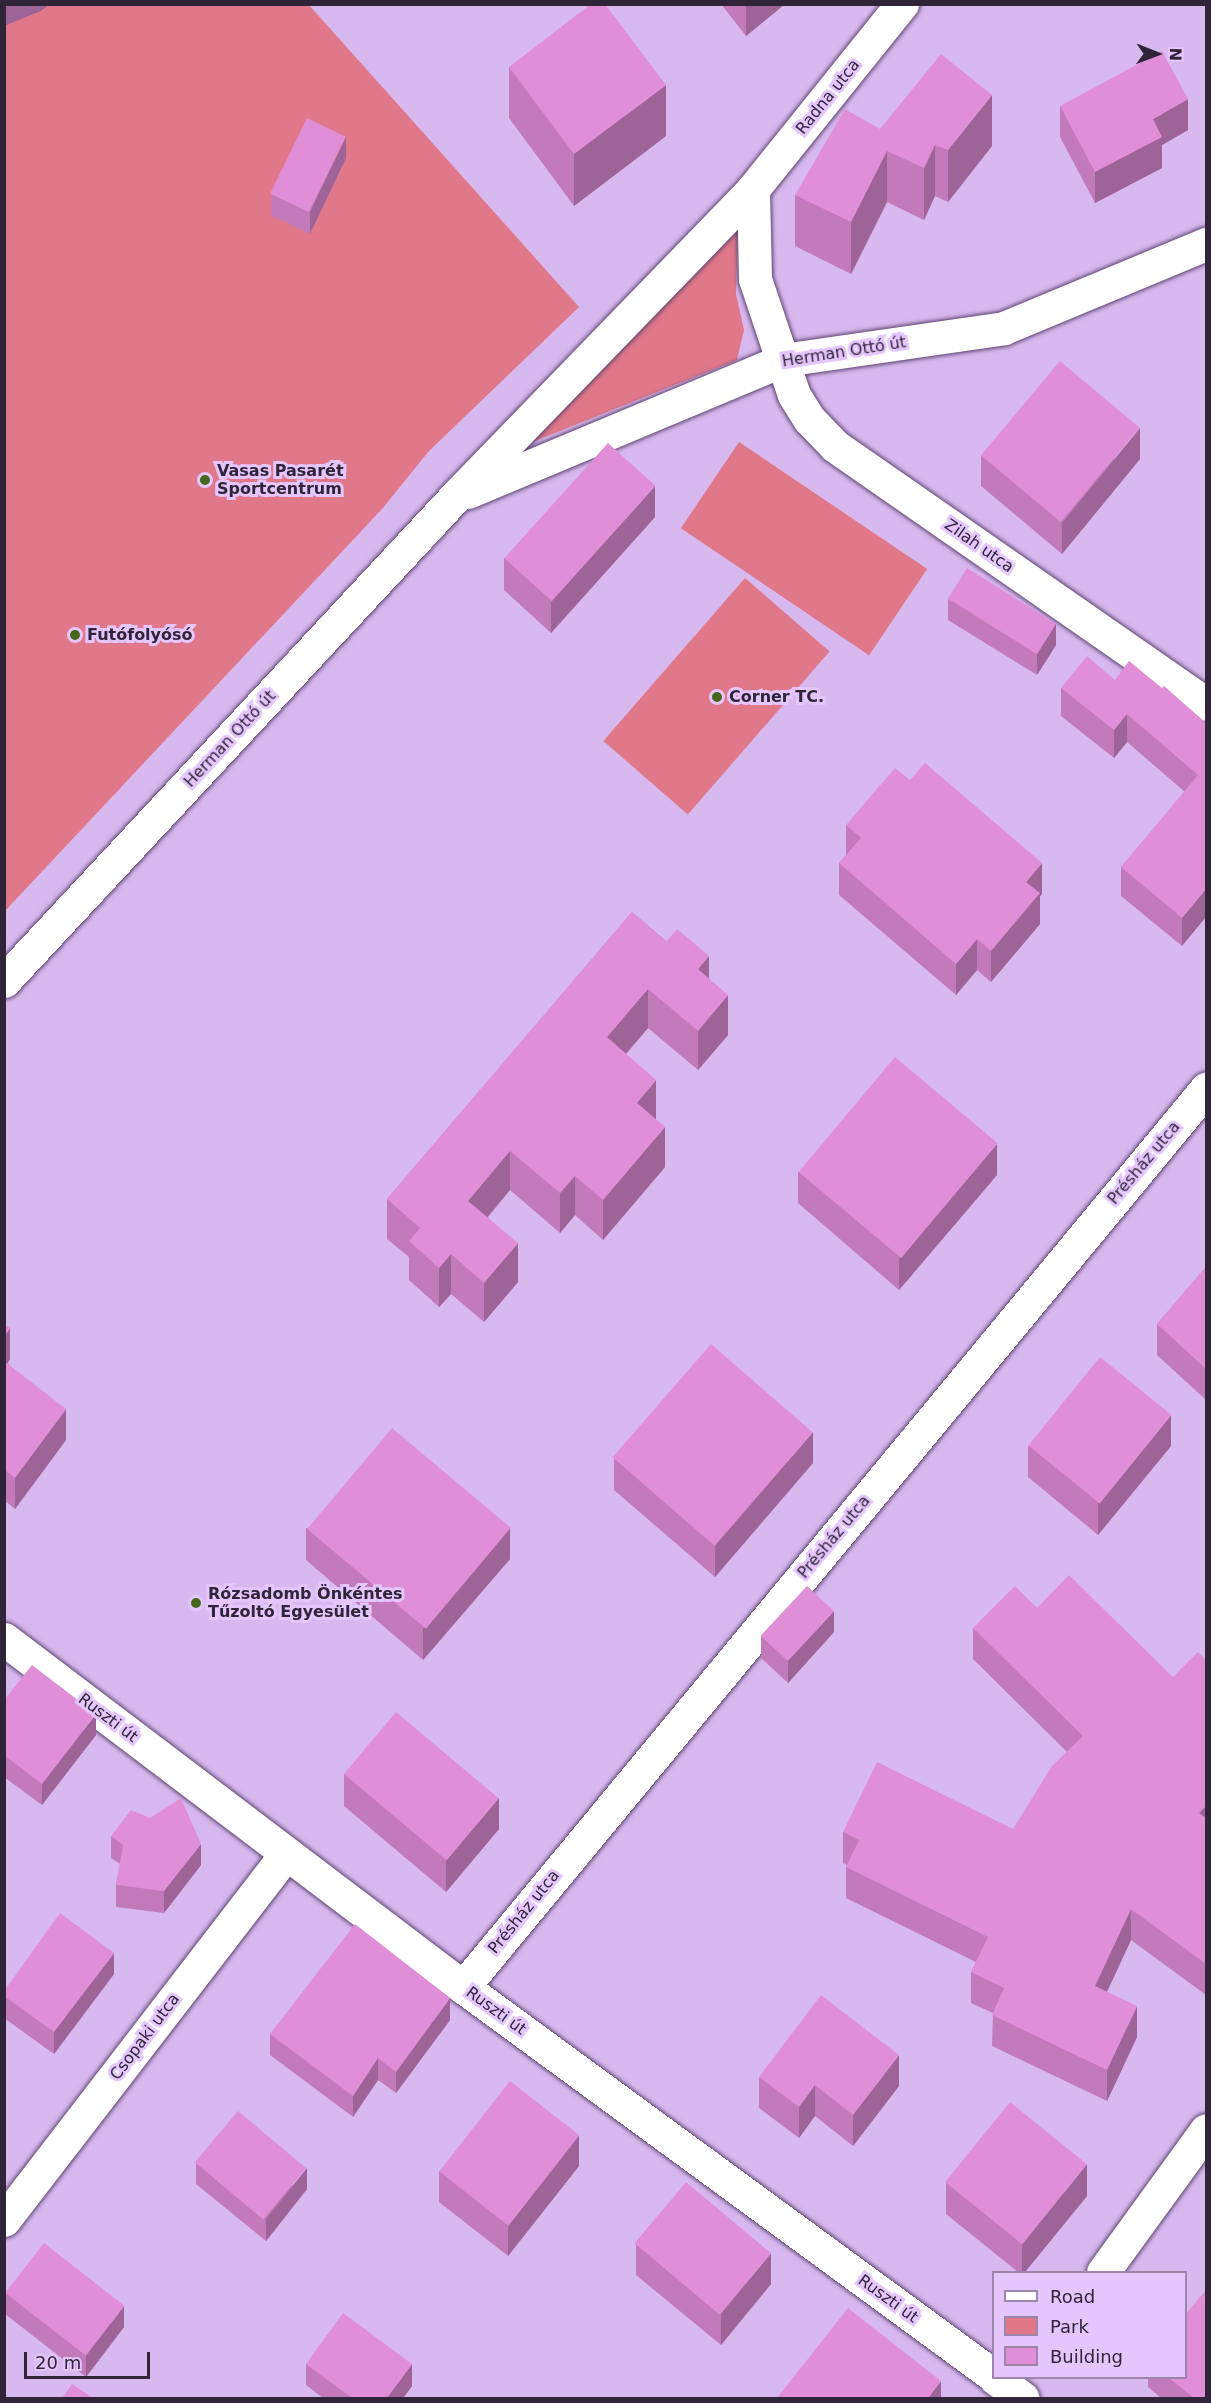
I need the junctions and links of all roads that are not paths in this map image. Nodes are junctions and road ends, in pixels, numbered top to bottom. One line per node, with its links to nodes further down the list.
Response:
1 (902, 4): 2 (street, Radna utca)
2 (753, 189): 4 (street, Radna utca); 5 (street)
3 (1206, 244): 5 (street, Herman Ottó út)
4 (620, 324): 6 (street, Herman Ottó út)
5 (783, 360): 6 (street, Herman Ottó út); 7 (street, Zilah utca)
6 (455, 497): 8 (street, Herman Ottó út)
7 (1206, 704)
8 (4, 981)
9 (1206, 1089): 12 (street, Présház utca)
10 (4, 1639): 11 (street, Ruszti út)
11 (286, 1854): 12 (street, Ruszti út); 14 (street, Csopaki utca)
12 (463, 1987): 16 (street, Ruszti út)
13 (1206, 2130): 15 (street)
14 (4, 2220)
15 (1104, 2271)
16 (992, 2371)

